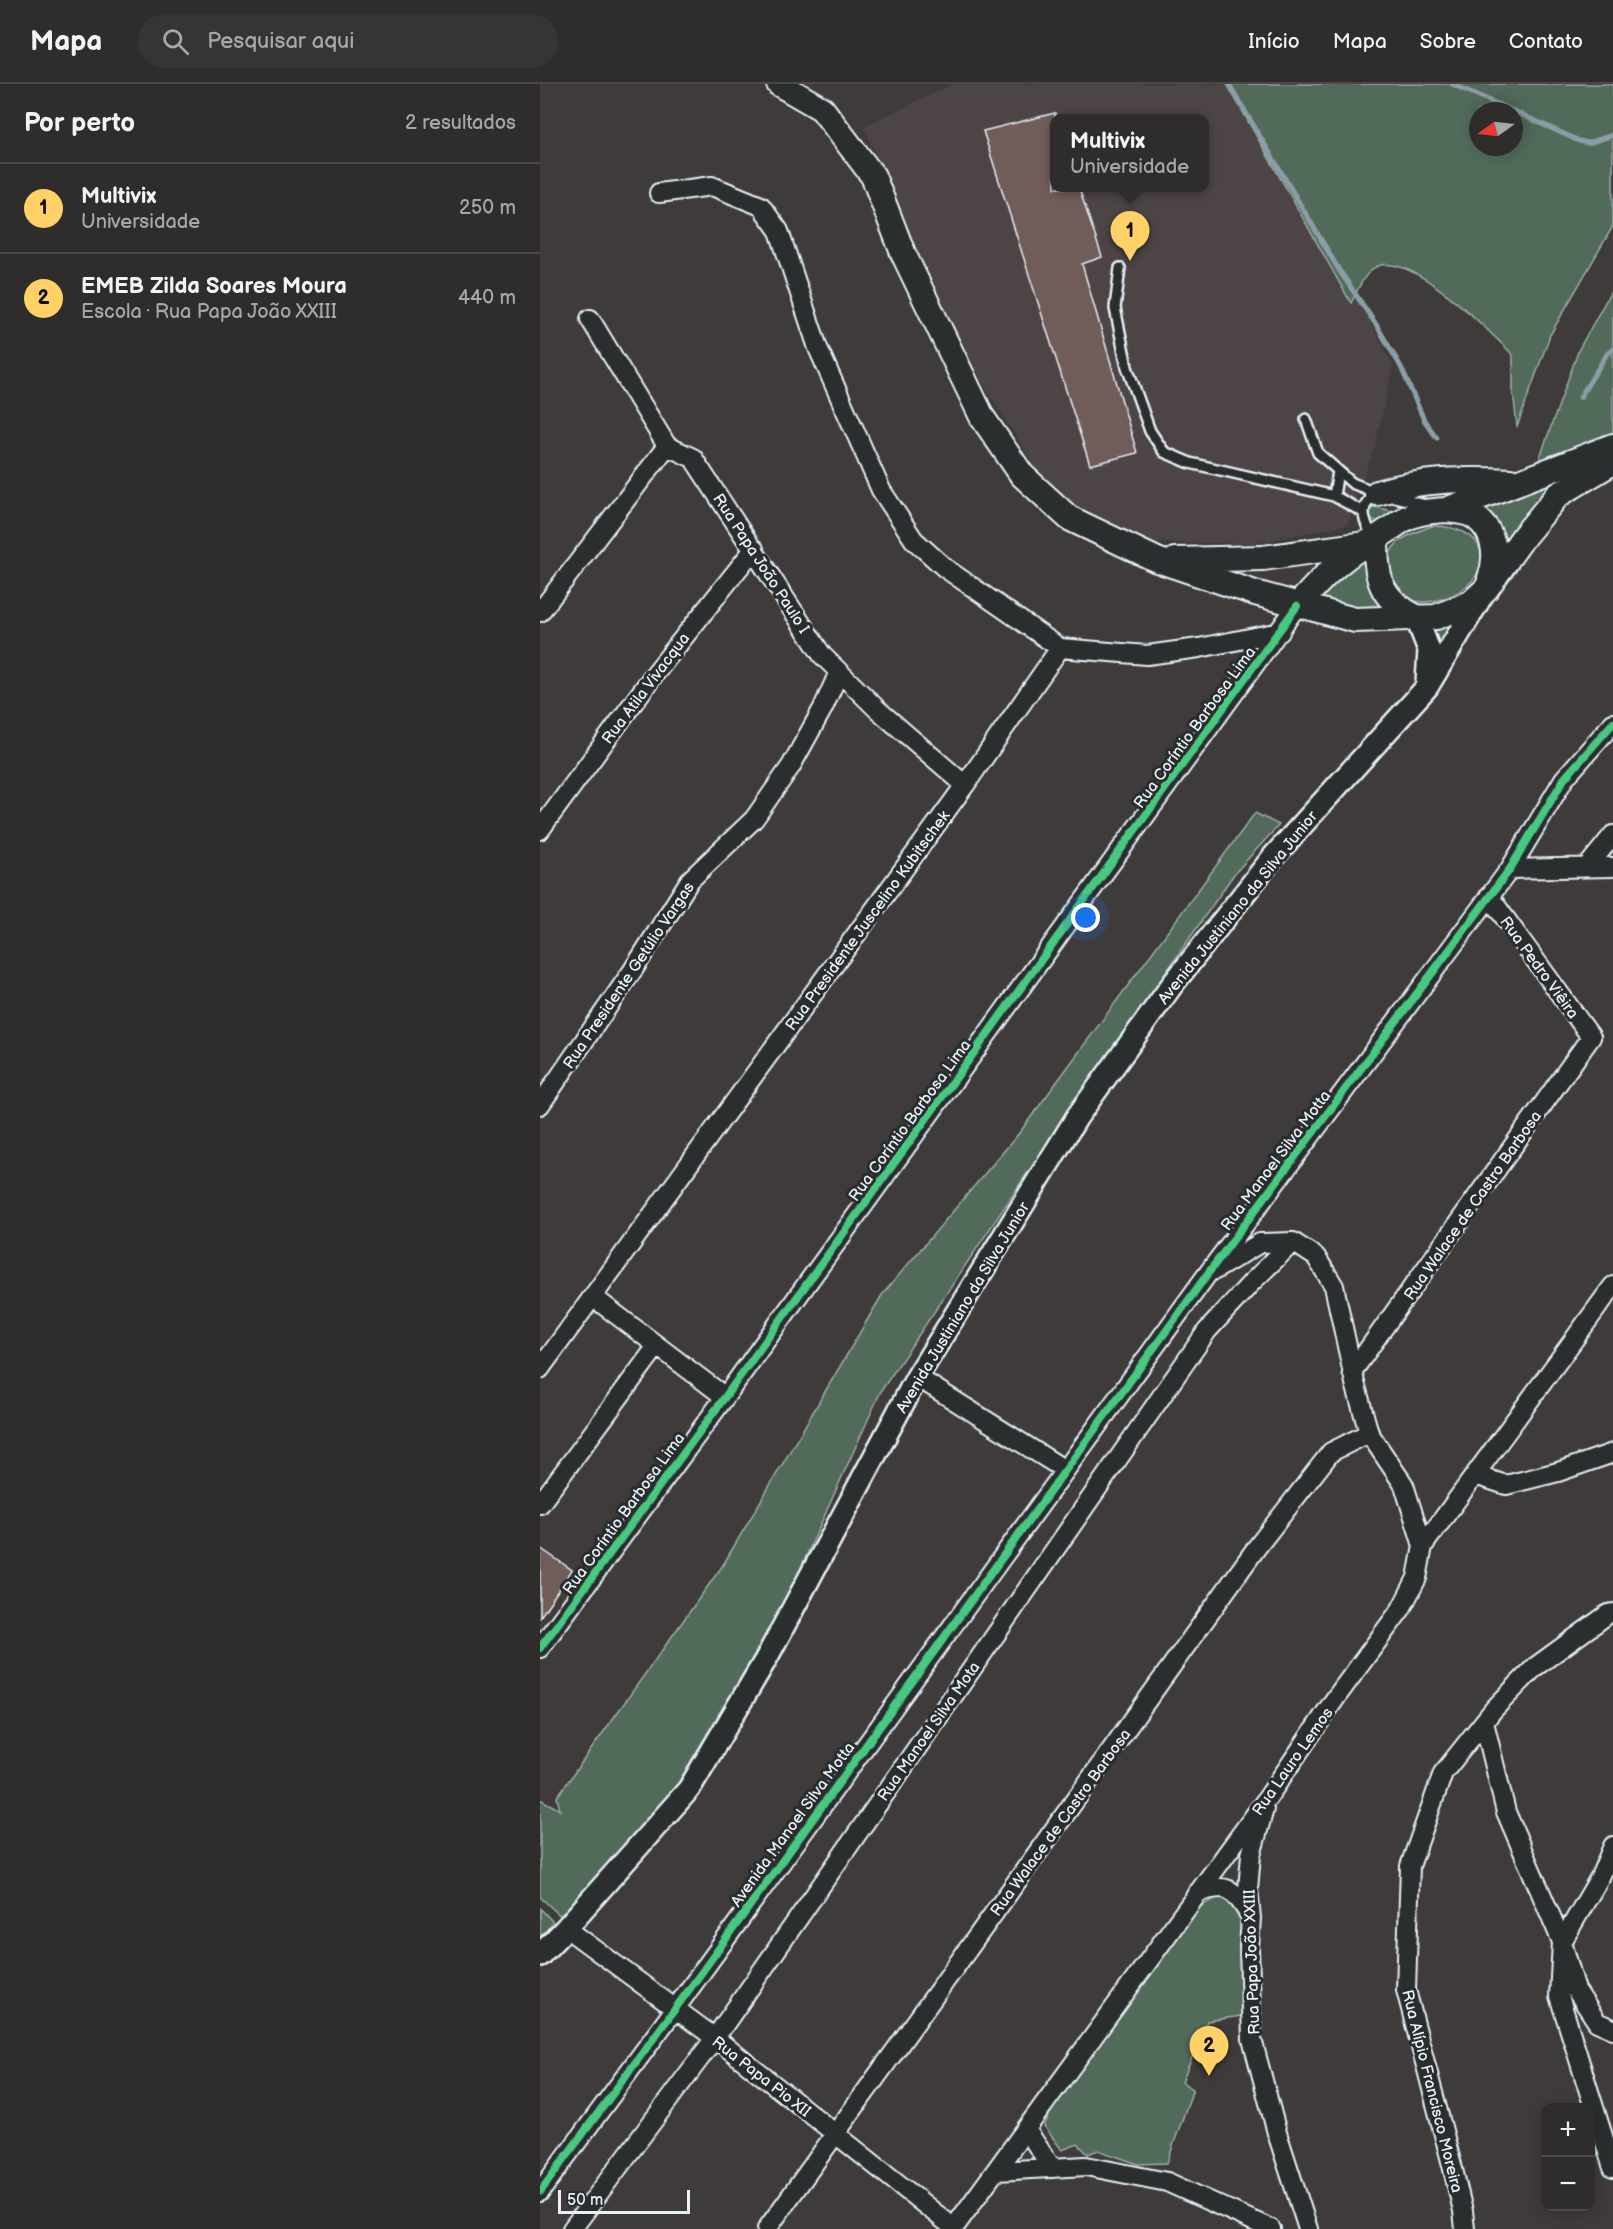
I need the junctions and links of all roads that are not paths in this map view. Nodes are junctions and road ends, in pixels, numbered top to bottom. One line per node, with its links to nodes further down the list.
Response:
1 (779, 84): 16 (main road)
2 (659, 193): 22 (street)
3 (1120, 268): 11 (lane)
4 (590, 319): 7 (street)
5 (1306, 419): 9 (lane)
6 (1613, 446): 10 (main road)
7 (667, 447): 15 (street, Rua Papa João Paulo I); 19 (street)
8 (1613, 462): 17 (main road)
9 (1338, 471): 11 (lane); 12 (lane)
10 (1518, 481): 12 (main road); 13 (main road)
11 (1334, 496): 12 (lane)
12 (1370, 503): 13 (lane); 14 (lane)
13 (1446, 510): 14 (main road); 17 (main road)
14 (1371, 542): 16 (main road); 18 (main road); 20 (main road)
15 (754, 549): 23 (street, Rua Papa João Paulo I); 27 (street, Rua Atila Vivacqua)
16 (1157, 560): 18 (main road)
17 (1486, 589): 20 (main road); 24 (street, Avenida Justiniano da Silva Junior)
18 (1297, 606): 20 (main road); 21 (street, Rua Coríntio Barbosa Lima)
19 (540, 612)
20 (1416, 617): 24 (street)
21 (1280, 632): 22 (street); 43 (street, Rua Coríntio Barbosa Lima)
22 (1060, 648): 26 (street, Rua Presidente Juscelino Kubitschek)
23 (839, 672): 26 (street, Rua Papa João Paulo I); 34 (street, Rua Presidente Getúlio Vargas)
24 (1427, 687): 42 (street, Avenida Justiniano da Silva Junior)
25 (1613, 723): 31 (street, Rua Manoel Silva Motta)
26 (965, 785): 38 (street, Rua Presidente Juscelino Kubitschek)
27 (540, 830)
28 (1613, 835): 29 (street)
29 (1588, 866): 30 (street); 31 (street)
30 (1613, 867)
31 (1510, 869): 32 (street, Rua Manoel Silva Motta)
32 (1489, 896): 33 (street, Rua Pedro Viêira); 36 (street, Rua Manoel Silva Motta)
33 (1591, 1037): 41 (street, Rua Walace de Castro Barbosa)
34 (540, 1105)
35 (1293, 1242): 36 (street); 41 (street); 63 (street, Rua Manoel Silva Mota)
36 (1206, 1276): 46 (street, Rua Manoel Silva Motta)
37 (1613, 1286): 47 (street, Rua Lauro Lemos)
38 (592, 1297): 39 (street); 40 (street, Rua Presidente Juscelino Kubitschek)
39 (657, 1346): 43 (street); 48 (street)
40 (540, 1369)
41 (1353, 1372): 44 (street)
42 (917, 1377): 46 (street); 58 (street, Avenida Justiniano da Silva Junior)
43 (725, 1397): 51 (street, Rua Coríntio Barbosa Lima)
44 (1369, 1433): 49 (street); 65 (street, Rua Walace de Castro Barbosa)
45 (1613, 1453): 47 (street)
46 (1065, 1470): 61 (street, Avenida Manoel Silva Motta)
47 (1475, 1475): 49 (street, Rua Lauro Lemos)
48 (540, 1504)
49 (1423, 1546): 53 (street, Rua Lauro Lemos)
50 (1613, 1613): 52 (street, Rua Alípio Francisco Moreira)
51 (540, 1648)
52 (1484, 1722): 59 (street); 75 (street, Rua Alípio Francisco Moreira)
53 (1268, 1797): 56 (street, Rua Lauro Lemos); 57 (street, Rua Papa João XXIII)
54 (1613, 1846): 55 (street)
55 (1606, 1877): 59 (street)
56 (1197, 1893): 57 (street); 64 (street, Rua Lauro Lemos)
57 (1251, 1918): 74 (street, Rua Papa João XXIII)
58 (566, 1928): 60 (street, Avenida Justiniano da Silva Junior); 61 (street, Rua Papa Pio XII)
59 (1562, 1942): 62 (street); 67 (street)
60 (540, 1955)
61 (675, 2009): 63 (street, Rua Papa Pio XII); 69 (street, Avenida Manoel Silva Motta)
62 (1613, 2029)
63 (715, 2038): 65 (street, Rua Papa Pio XII); 71 (street, Rua Manoel Silva Mota)
64 (1026, 2129): 66 (street); 68 (street, Rua Lauro Lemos)
65 (836, 2134): 70 (street, Rua Papa Pio XII); 72 (street, Rua Walace de Castro Barbosa)
66 (1052, 2168): 68 (street); 73 (street)
67 (1613, 2168)
68 (996, 2171): 70 (street, Rua Lauro Lemos)
69 (540, 2192)
70 (953, 2228)
71 (572, 2229)
72 (767, 2229)
73 (1271, 2229)
74 (1308, 2229)
75 (1465, 2229)

